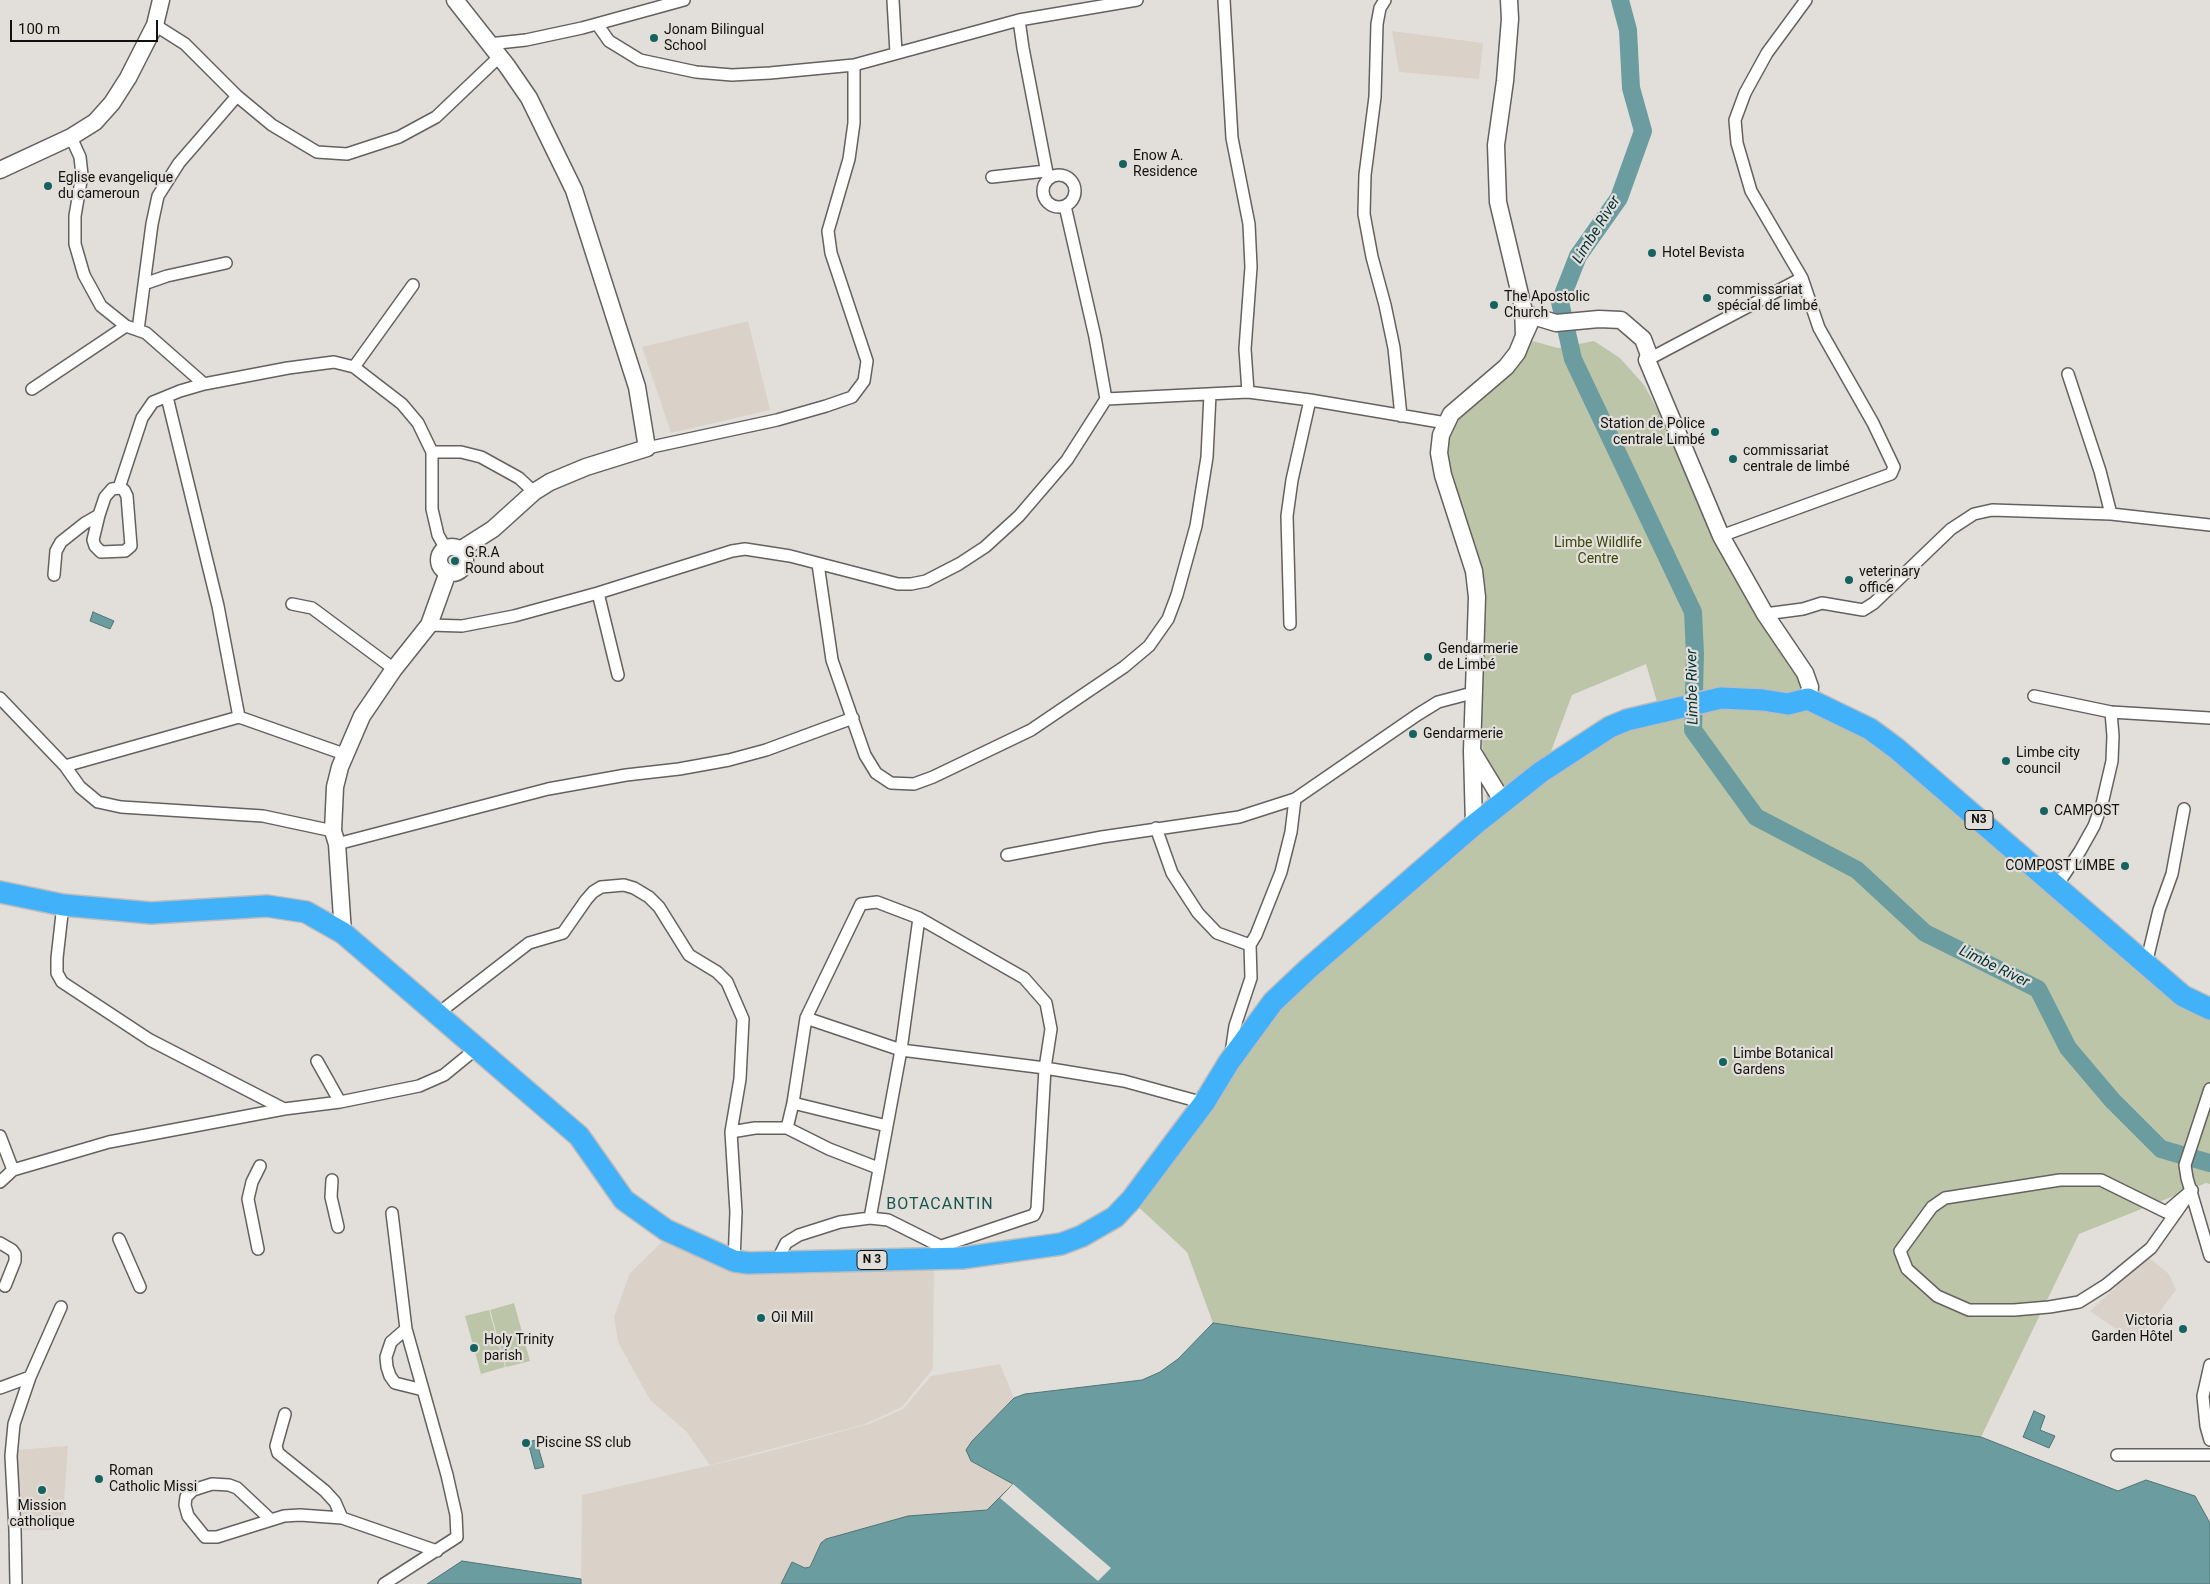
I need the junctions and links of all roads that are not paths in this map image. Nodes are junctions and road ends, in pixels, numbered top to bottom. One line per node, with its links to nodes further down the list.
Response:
1 (161, 0): 12 (street)
2 (455, 0): 13 (street)
3 (684, 0): 11 (street)
4 (893, 0): 14 (street)
5 (1137, 0): 10 (street)
6 (1224, 0): 34 (street)
7 (1385, 0): 39 (street)
8 (1509, 0): 28 (street)
9 (1806, 0): 23 (street)
10 (1019, 20): 14 (street); 19 (street)
11 (597, 24): 13 (street); 15 (street)
12 (155, 25): 16 (street); 17 (street)
13 (494, 50): 16 (street); 41 (street)
14 (896, 53): 15 (street)
15 (854, 65): 41 (street)
16 (237, 96): 24 (street)
17 (71, 137): 18 (street); 26 (street)
18 (0, 170)
19 (1047, 175): 20 (street); 21 (street); 21 (street)
20 (992, 177)
21 (1066, 206): 37 (street)
22 (226, 263): 24 (street)
23 (1802, 278): 29 (street); 48 (street)
24 (144, 284): 27 (street)
25 (413, 285): 30 (street)
26 (126, 326): 27 (street); 33 (street)
27 (138, 330): 32 (street)
28 (1524, 336): 29 (street); 40 (street)
29 (1647, 360): 48 (street)
30 (354, 367): 32 (street); 42 (street)
31 (2068, 374): 45 (street)
32 (204, 384): 36 (street)
33 (32, 389)
34 (1248, 392): 35 (street); 38 (street)
35 (1210, 394): 37 (street); 65 (street)
36 (167, 397): 43 (street); 64 (street)
37 (1106, 398): 50 (street)
38 (1310, 400): 39 (street); 55 (street)
39 (1401, 416): 40 (street)
40 (1446, 422): 59 (street)
41 (647, 448): 44 (street)
42 (432, 452): 44 (street); 49 (street)
43 (119, 488): 46 (street); 46 (street)
44 (534, 492): 49 (street)
45 (2111, 514): 47 (street); 54 (street)
46 (99, 515): 51 (street)
47 (2210, 525)
48 (1721, 536): 54 (street)
49 (453, 550): 56 (street)
50 (818, 564): 52 (street); 65 (street)
51 (54, 575)
52 (598, 593): 56 (street); 58 (street)
53 (292, 604): 57 (street)
54 (1765, 614): 62 (street)
55 (1290, 624)
56 (429, 625): 57 (street)
57 (394, 669): 68 (street)
58 (618, 675)
59 (1476, 692): 67 (street); 70 (street)
60 (2034, 696): 63 (street)
61 (0, 698): 69 (street)
62 (1808, 699): 71 (highway, N 3); 77 (highway, N3)
63 (2111, 712): 66 (street); 77 (street)
64 (238, 717): 68 (street); 69 (street)
65 (853, 718): 75 (street)
66 (2210, 718)
67 (1472, 751): 71 (street); 73 (street)
68 (344, 754): 75 (street)
69 (66, 766): 75 (street)
70 (1295, 799): 74 (street); 82 (street)
71 (1503, 802): 73 (highway, N 3)
72 (2184, 809): 83 (street)
73 (1474, 825): 90 (highway, N 3)
74 (1156, 828): 76 (street); 82 (street)
75 (335, 838): 81 (street)
76 (1007, 854)
77 (2056, 887): 83 (highway, N3)
78 (0, 892): 79 (highway, N 3)
79 (63, 906): 81 (highway, N 3); 96 (street)
80 (918, 918): 86 (street); 88 (street); 91 (street)
81 (343, 933): 85 (highway, N 3)
82 (1250, 945): 90 (street)
83 (2146, 964): 84 (highway, N3)
84 (2210, 1009)
85 (436, 1015): 87 (highway, N 3); 99 (street)
86 (806, 1018): 88 (street); 94 (street)
87 (477, 1048): 93 (street); 116 (highway, N 3)
88 (902, 1050): 91 (street); 97 (street)
89 (317, 1061): 93 (street)
90 (1229, 1062): 95 (highway, N 3)
91 (1045, 1068): 95 (street); 112 (street)
92 (2210, 1089): 106 (street)
93 (340, 1102): 96 (street)
94 (793, 1103): 97 (street); 98 (street)
95 (1204, 1103): 115 (highway, N 3)
96 (284, 1109): 103 (street)
97 (886, 1126): 102 (street)
98 (787, 1128): 99 (street); 102 (street)
99 (731, 1132): 116 (street)
100 (0, 1136): 103 (street)
101 (260, 1166): 113 (street)
102 (878, 1168): 108 (street)
103 (13, 1170): 105 (street)
104 (332, 1180): 109 (street)
105 (0, 1182)
106 (2192, 1190): 106 (street); 114 (street)
107 (392, 1213): 121 (street)
108 (870, 1218): 112 (street); 117 (street)
109 (338, 1227)
110 (120, 1239): 119 (street)
111 (0, 1243): 118 (street)
112 (942, 1246): 115 (street)
113 (258, 1249)
114 (2210, 1256)
115 (962, 1258): 117 (highway, N 3)
116 (734, 1261): 117 (highway, N 3)
117 (776, 1263)
118 (6, 1286)
119 (140, 1287)
120 (61, 1307): 123 (street)
121 (406, 1329): 125 (street); 125 (street)
122 (2210, 1365): 127 (street)
123 (30, 1377): 124 (street); 133 (street)
124 (0, 1388)
125 (423, 1390): 132 (street)
126 (285, 1414): 130 (street)
127 (2210, 1440)
128 (2117, 1455): 129 (street)
129 (2210, 1455)
130 (342, 1518): 131 (street); 132 (street)
131 (270, 1519): 131 (street)
132 (437, 1551): 134 (street)
133 (16, 1584)
134 (384, 1584)

